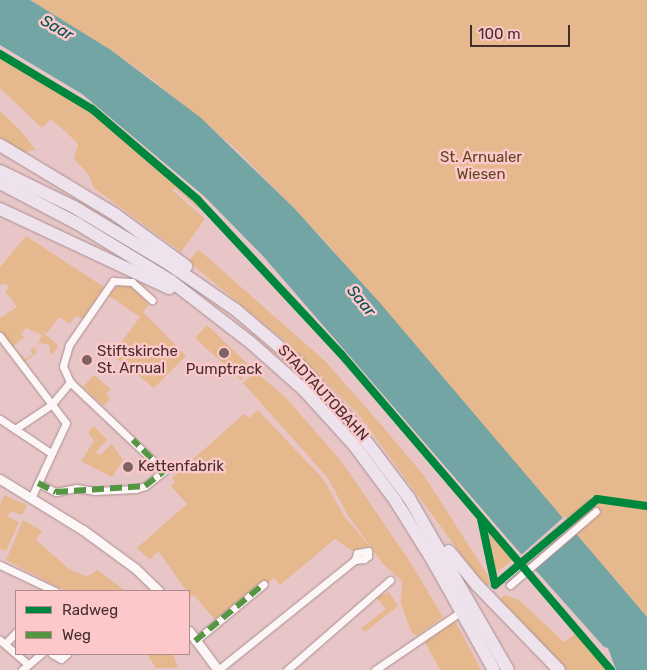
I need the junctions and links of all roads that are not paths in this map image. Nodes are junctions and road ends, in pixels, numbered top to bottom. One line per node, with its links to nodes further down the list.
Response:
1 (0, 145): 6 (highway)
2 (0, 171): 6 (highway, STADTAUTOBAHN)
3 (0, 183): 7 (highway, STADTAUTOBAHN)
4 (0, 209): 7 (highway)
5 (152, 300): 9 (street)
6 (236, 310): 19 (highway, STADTAUTOBAHN)
7 (218, 317): 28 (highway, STADTAUTOBAHN)
8 (0, 336): 10 (street)
9 (70, 382): 10 (street); 15 (street)
10 (51, 405): 12 (street); 13 (street)
11 (0, 419): 12 (street)
12 (15, 429): 13 (street)
13 (51, 453): 15 (street)
14 (0, 479): 16 (street)
15 (38, 483): 16 (street)
16 (32, 496): 27 (street)
17 (590, 504): 22 (street)
18 (596, 511): 25 (street)
19 (422, 517): 28 (highway, STADTAUTOBAHN); 47 (highway)
20 (355, 560): 42 (street)
21 (1, 565): 26 (street)
22 (504, 578)
23 (390, 580): 43 (street)
24 (264, 584): 33 (street)
25 (510, 585)
26 (45, 589)
27 (158, 590)
28 (459, 594): 30 (highway, STADTAUTOBAHN)
29 (456, 615): 44 (street)
30 (477, 626): 45 (highway, STADTAUTOBAHN); 46 (highway, STADTAUTOBAHN)
31 (190, 632): 33 (street)
32 (15, 633): 34 (street)
33 (196, 640): 42 (street)
34 (3, 642): 35 (street)
35 (15, 653)
36 (18, 655): 40 (street)
37 (40, 655): 40 (street)
38 (54, 655): 39 (street)
39 (66, 655)
40 (28, 664): 41 (street)
41 (22, 670)
42 (218, 670)
43 (286, 670)
44 (375, 670)
45 (494, 670)
46 (508, 670)
47 (559, 670)

